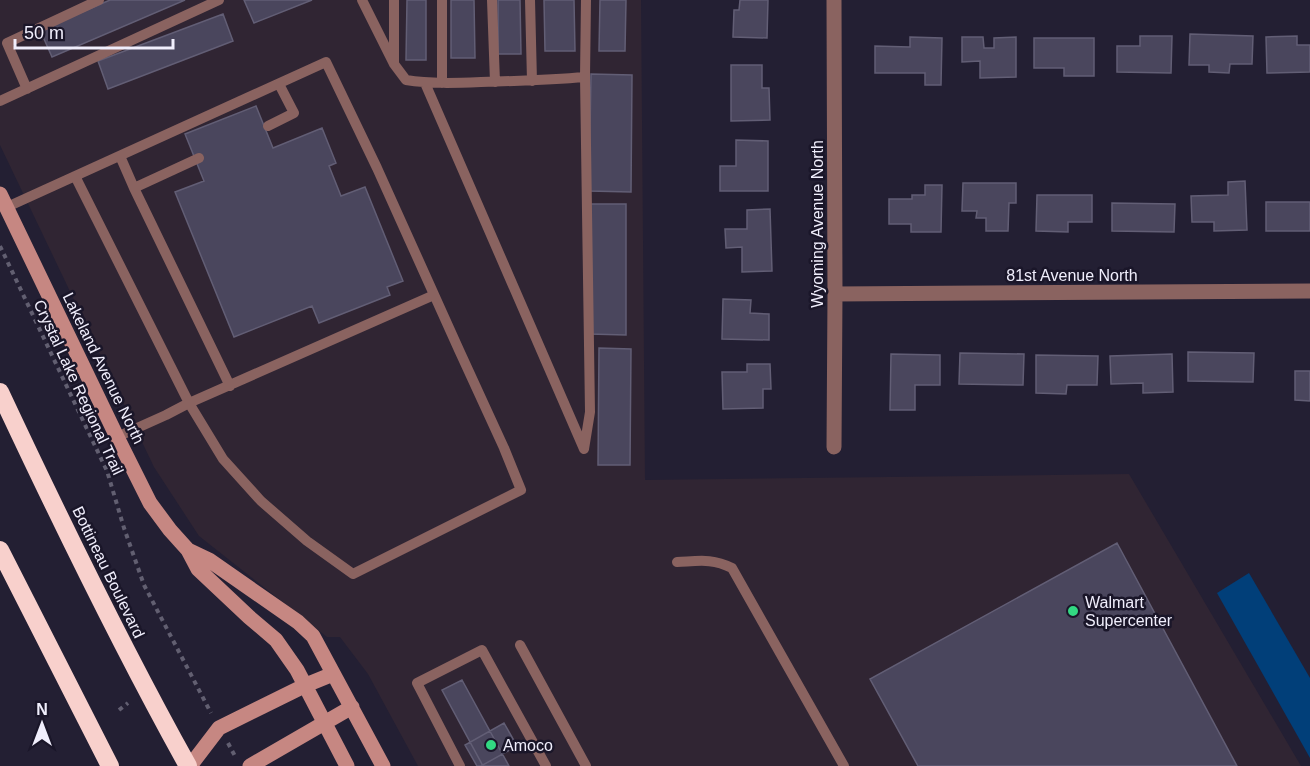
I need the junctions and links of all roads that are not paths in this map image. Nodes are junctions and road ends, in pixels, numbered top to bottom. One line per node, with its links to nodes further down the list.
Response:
1 (99, 0): 17 (lane)
2 (219, 0): 17 (lane)
3 (362, 0): 10 (lane)
4 (394, 0): 10 (lane)
5 (442, 0): 15 (lane)
6 (492, 0): 13 (lane)
7 (531, 0): 12 (lane)
8 (585, 0): 11 (lane)
9 (834, 0): 26 (street, Wyoming Avenue North)
10 (394, 64): 14 (lane)
11 (585, 77): 12 (lane); 14 (lane)
12 (532, 81): 13 (lane)
13 (495, 82): 15 (lane)
14 (425, 83): 15 (lane)
15 (442, 83)
16 (279, 84): 19 (lane); 20 (lane); 27 (lane)
17 (27, 88): 18 (lane)
18 (0, 101)
19 (268, 126)
20 (120, 156): 22 (lane); 23 (lane)
21 (199, 158): 23 (lane)
22 (75, 176): 24 (lane); 30 (lane)
23 (134, 188): 28 (lane)
24 (3, 201): 31 (street, Lakeland Avenue North)
25 (1310, 291): 26 (street, 81st Avenue North)
26 (835, 294): 32 (street, Wyoming Avenue North)
27 (434, 295): 28 (lane); 30 (lane)
28 (230, 386): 30 (lane)
29 (0, 392): 42 (highway, Bottineau Boulevard)
30 (189, 404): 31 (lane)
31 (117, 437): 34 (street, Lakeland Avenue North)
32 (834, 447)
33 (0, 550): 41 (highway)
34 (188, 550): 37 (street, Lakeland Avenue North); 38 (street, Lakeland Avenue North)
35 (677, 562): 49 (lane)
36 (520, 645): 48 (lane)
37 (333, 674): 38 (street); 39 (street, Lakeland Avenue North)
38 (306, 685): 40 (street, Lakeland Avenue North); 42 (street)
39 (352, 707): 40 (street); 45 (street, Lakeland Avenue North)
40 (324, 723): 43 (street); 44 (street, Lakeland Avenue North)
41 (110, 766)
42 (189, 766)
43 (250, 766)
44 (347, 766)
45 (383, 766)
46 (460, 766): 47 (lane)
47 (546, 766)
48 (586, 766)
49 (844, 766)

